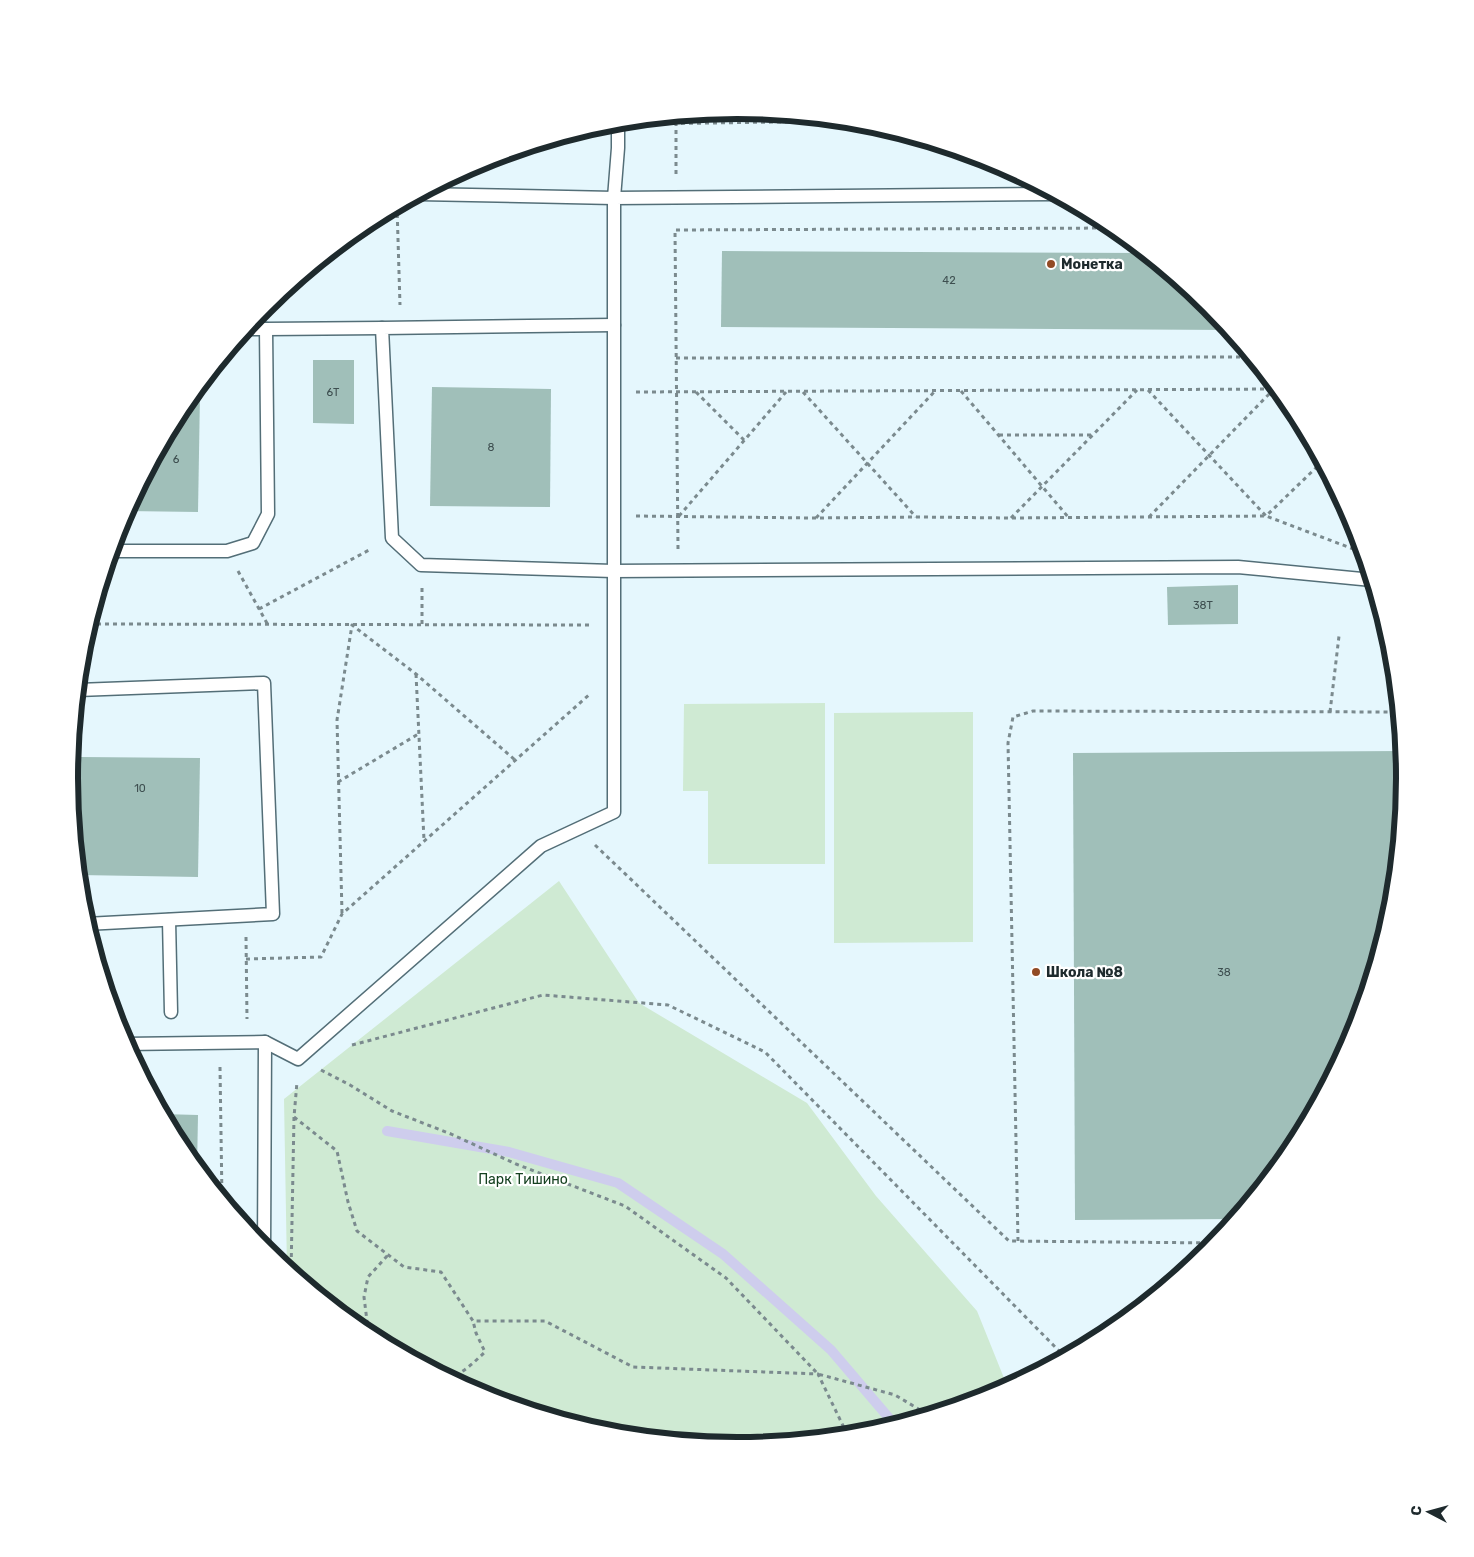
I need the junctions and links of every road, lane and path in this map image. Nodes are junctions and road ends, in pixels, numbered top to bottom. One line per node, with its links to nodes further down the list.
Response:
1 (793, 121): 2 (path)
2 (672, 123)
3 (618, 130): 6 (lane)
4 (431, 194): 6 (lane)
5 (1042, 194): 6 (lane)
6 (614, 198): 9 (lane)
7 (397, 213): 11 (path)
8 (1100, 228): 15 (path)
9 (614, 325): 11 (lane); 22 (lane)
10 (382, 328): 11 (lane); 13 (lane); 42 (lane)
11 (401, 328)
12 (255, 329): 13 (lane)
13 (266, 329): 45 (lane)
14 (1244, 357): 15 (path)
15 (676, 358): 23 (path)
16 (1269, 389): 19 (path)
17 (961, 390): 18 (path); 21 (path); 27 (path)
18 (1137, 390): 19 (path); 28 (path)
19 (1148, 390): 30 (path)
20 (786, 391): 24 (path); 25 (path); 29 (path)
21 (935, 391): 25 (path); 31 (path)
22 (613, 392): 23 (path); 34 (lane)
23 (677, 392): 24 (path); 35 (path)
24 (696, 392): 29 (path)
25 (802, 392): 31 (path)
26 (1272, 393): 30 (path)
27 (998, 435): 28 (path); 33 (path)
28 (1093, 435): 33 (path)
29 (744, 440): 35 (path)
30 (1209, 456): 36 (path); 41 (path)
31 (867, 463): 37 (path); 38 (path)
32 (1317, 467): 36 (path)
33 (1042, 486): 39 (path); 40 (path)
34 (614, 515): 35 (path); 48 (lane)
35 (678, 516): 38 (path); 47 (path)
36 (1266, 516): 41 (path); 43 (path)
37 (916, 517): 38 (path); 39 (path)
38 (815, 518)
39 (1011, 518): 40 (path)
40 (1069, 518): 41 (path)
41 (1149, 518)
42 (392, 538): 46 (lane); 50 (path)
43 (1355, 550)
44 (118, 551): 45 (lane)
45 (227, 551): 50 (path)
46 (421, 565): 48 (lane); 55 (path)
47 (678, 570): 48 (lane); 49 (lane)
48 (614, 571): 51 (lane)
49 (1366, 579)
50 (259, 609): 53 (path)
51 (613, 623): 55 (path); 65 (lane)
52 (96, 624): 53 (path)
53 (268, 625): 54 (path)
54 (352, 625): 55 (path); 57 (path); 64 (path)
55 (422, 625)
56 (1339, 636): 60 (path)
57 (416, 674): 62 (path); 63 (path)
58 (83, 690): 68 (lane)
59 (590, 693): 63 (path)
60 (1330, 712): 61 (path); 82 (path)
61 (1393, 712)
62 (420, 733): 64 (path); 66 (path)
63 (515, 760): 66 (path)
64 (338, 782): 67 (path)
65 (579, 828): 78 (lane); 82 (path)
66 (424, 840): 67 (path)
67 (342, 914): 71 (path)
68 (245, 916): 69 (lane); 71 (path)
69 (169, 920): 70 (lane); 72 (lane)
70 (94, 924)
71 (246, 959): 74 (path)
72 (171, 1012)
73 (220, 1042): 74 (lane); 76 (lane); 80 (path)
74 (248, 1042): 75 (lane)
75 (265, 1042): 78 (lane); 81 (lane)
76 (134, 1044)
77 (345, 1046): 88 (path)
78 (298, 1058): 79 (path); 89 (path)
79 (294, 1118): 84 (path); 85 (path)
80 (222, 1190)
81 (264, 1238)
82 (1018, 1241): 83 (path)
83 (1205, 1243)
84 (388, 1254): 86 (path); 87 (path)
85 (292, 1265)
86 (474, 1321): 89 (path); 90 (path)
87 (366, 1323)
88 (1061, 1353)
89 (818, 1374): 91 (path); 92 (path)
90 (456, 1375)
91 (923, 1411)
92 (844, 1429)

